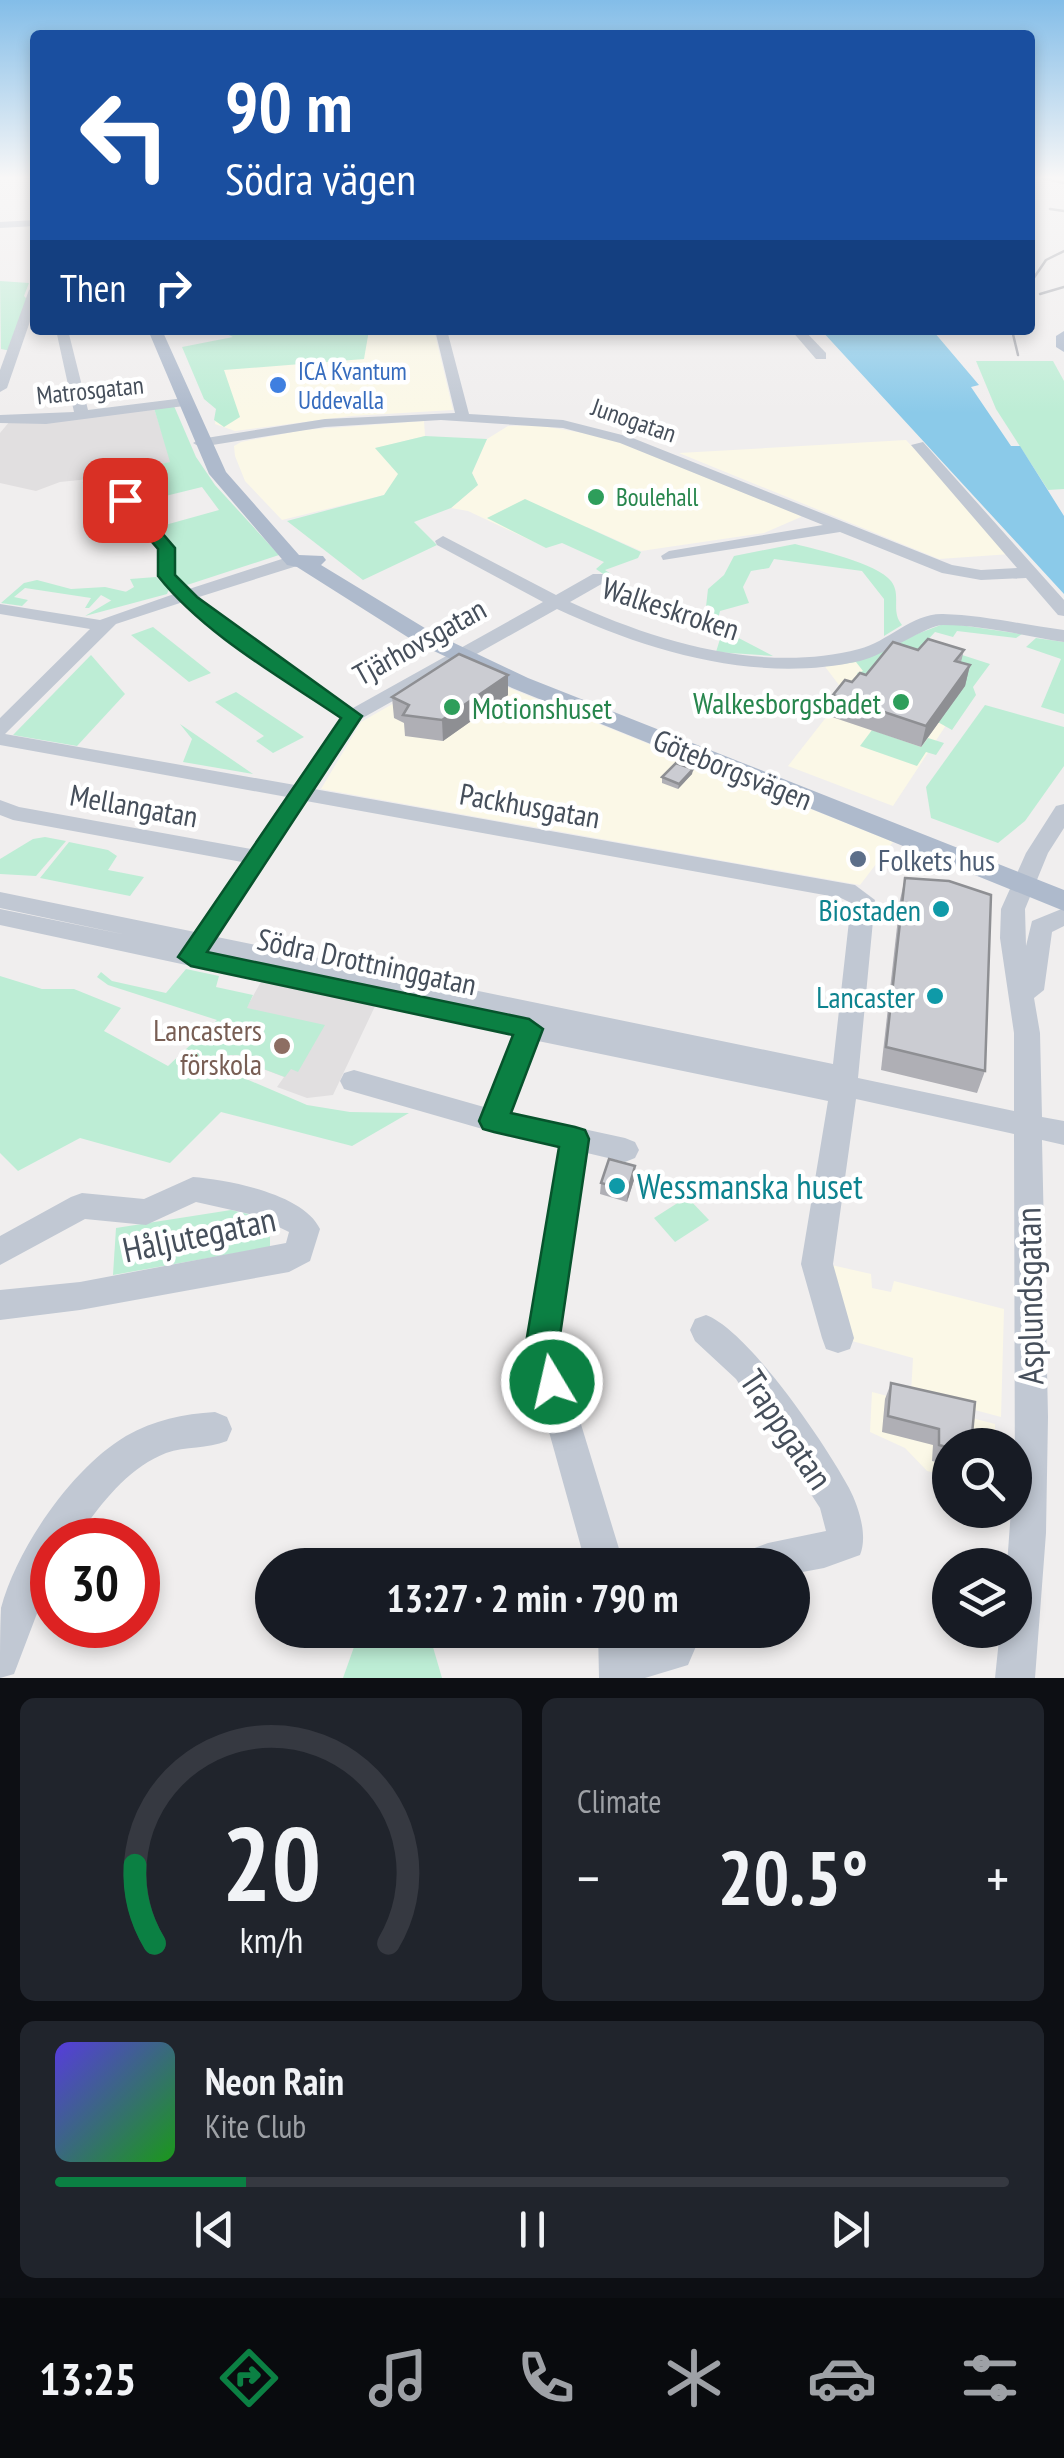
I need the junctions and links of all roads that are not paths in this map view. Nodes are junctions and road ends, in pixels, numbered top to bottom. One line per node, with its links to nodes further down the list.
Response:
1 (30, 313): 10 (street)
2 (63, 335): 12 (street)
3 (157, 335): 11 (main road, Göteborgsvägen)
4 (167, 335): 15 (main road, Göteborgsvägen)
5 (442, 335): 13 (street)
6 (801, 335): 9 (street)
7 (1064, 336): 8 (main road)
8 (1064, 346)
9 (821, 356)
10 (0, 388)
11 (184, 402): 12 (street, Matrosgatan); 15 (main road, Göteborgsvägen)
12 (82, 415): 14 (street, Matrosgatan)
13 (463, 416): 15 (street, Junogatan); 18 (street, Junogatan)
14 (0, 419)
15 (206, 442): 21 (main road, Göteborgsvägen)
16 (918, 446): 22 (street)
17 (112, 484): 24 (street)
18 (840, 527): 20 (street); 22 (street, Junogatan)
19 (442, 541): 25 (street, Walkeskroken)
20 (669, 556)
21 (303, 558): 24 (street); 30 (main road, Göteborgsvägen)
22 (1033, 573): 27 (street)
23 (599, 578): 25 (street, Tjärhovsgatan)
24 (184, 595): 28 (street); 31 (street)
25 (558, 600): 29 (street, Walkeskroken); 30 (street, Tjärhovsgatan)
26 (0, 609): 28 (street)
27 (1064, 611)
28 (102, 626): 32 (street)
29 (1064, 636)
30 (464, 652): 31 (street, Tjärhovsgatan); 38 (main road, Göteborgsvägen)
31 (352, 716): 34 (street, Tjärhovsgatan)
32 (0, 728)
33 (0, 740): 34 (street, Packhusgatan)
34 (302, 796): 37 (street, Tjärhovsgatan); 48 (street, Packhusgatan)
35 (0, 806): 37 (street, Mellangatan)
36 (1064, 812): 38 (street, Asplundsgatan)
37 (259, 858): 44 (street, Tjärhovsgatan)
38 (1026, 878): 39 (main road, Göteborgsvägen); 41 (main road, Göteborgsvägen); 46 (street, Asplundsgatan)
39 (1064, 881)
40 (0, 900): 44 (street, Södra Drottninggatan)
41 (1064, 901)
42 (1064, 916): 46 (street, Asplundsgatan)
43 (0, 917): 44 (street, Södra Drottninggatan)
44 (196, 950): 45 (street, Södra Drottninggatan)
45 (532, 1020): 48 (street, Södra Drottninggatan); 49 (street)
46 (1027, 1033): 50 (street, Asplundsgatan)
47 (354, 1080): 49 (street)
48 (844, 1086): 50 (street, Södra Drottninggatan); 57 (street, Packhusgatan)
49 (494, 1121): 52 (street)
50 (1026, 1125): 51 (street, Södra Drottninggatan); 66 (street, Asplundsgatan)
51 (1064, 1133)
52 (575, 1139): 53 (street); 60 (street)
53 (625, 1150)
54 (0, 1251): 55 (street, Håljutegatan)
55 (0, 1305)
56 (706, 1330): 61 (street, Trappgatan)
57 (838, 1338)
58 (215, 1429): 59 (street)
59 (69, 1518)
60 (599, 1548)
61 (810, 1554)
62 (30, 1585): 65 (street)
63 (676, 1648): 64 (street)
64 (619, 1658)
65 (0, 1660)
66 (1015, 1678)

